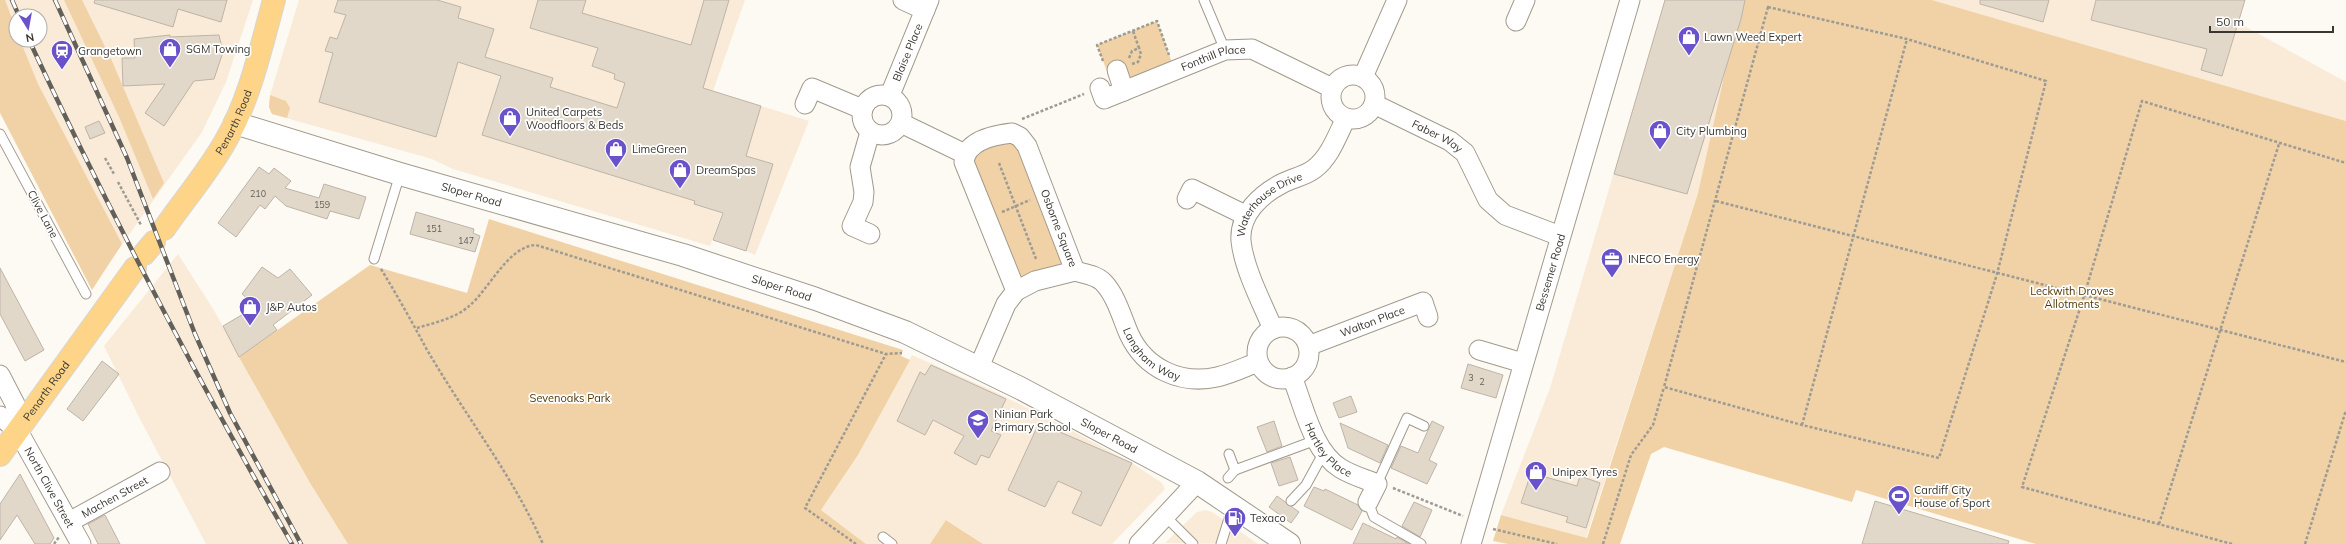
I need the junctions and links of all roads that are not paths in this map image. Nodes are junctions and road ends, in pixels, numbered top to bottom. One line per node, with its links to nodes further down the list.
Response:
1 (274, 0): 20 (main road, Penarth Road)
2 (903, 0): 7 (street, Blaise Place)
3 (1204, 0): 9 (lane)
4 (1397, 0): 11 (street)
5 (1630, 0): 29 (street, Bessemer Road)
6 (1523, 1): 8 (street)
7 (927, 5): 15 (street, Blaise Place)
8 (1516, 21)
9 (1225, 50): 13 (street, Fonthill Place); 14 (street, Fonthill Place)
10 (1117, 70): 14 (street)
11 (1363, 77): 13 (street); 17 (street)
12 (1100, 88): 14 (street, Fonthill Place)
13 (1332, 88): 19 (street)
14 (1124, 91)
15 (890, 96): 18 (street); 21 (street)
16 (806, 104): 18 (street)
17 (1374, 104): 19 (street); 29 (street, Faber Way)
18 (862, 109): 22 (street)
19 (1346, 118): 27 (street, Waterhouse Drive)
20 (235, 123): 25 (street, Sloper Road); 45 (main road, Penarth Road)
21 (901, 123): 22 (street); 24 (street)
22 (870, 132): 28 (street)
23 (0, 134): 33 (lane, Clive Lane)
24 (965, 154): 31 (street, Osborne Square); 32 (street)
25 (400, 174): 30 (lane); 40 (street, Sloper Road)
26 (1187, 199): 27 (street)
27 (1245, 215): 35 (street, Waterhouse Drive)
28 (870, 234)
29 (1560, 236): 39 (street, Bessemer Road)
30 (374, 259)
31 (1075, 272): 32 (street, Osborne Square); 38 (street, Langham Way)
32 (1016, 291): 40 (street)
33 (86, 294)
34 (1428, 317): 36 (street, Walton Place)
35 (1273, 329): 36 (street); 38 (street)
36 (1308, 346): 42 (street)
37 (1479, 350): 39 (street)
38 (1258, 362): 42 (street)
39 (1523, 363): 67 (street, Bessemer Road)
40 (979, 367): 52 (street, Sloper Road)
41 (0, 376): 45 (street)
42 (1292, 377): 46 (street, Hartley Place)
43 (0, 416): 45 (street)
44 (1424, 426): 53 (lane)
45 (18, 431): 48 (main road, Penarth Road); 58 (street, North Clive Street)
46 (1320, 446): 49 (lane); 53 (street, Hartley Place); 54 (lane)
47 (1229, 454): 49 (lane)
48 (0, 455)
49 (1235, 470): 51 (lane)
50 (160, 472): 58 (street, Machen Street)
51 (1228, 478)
52 (1197, 482): 56 (street, Sloper Road); 57 (street)
53 (1377, 484): 55 (street)
54 (1291, 501)
55 (1368, 502): 66 (lane)
56 (1233, 506): 64 (lane); 65 (street, Sloper Road)
57 (1165, 516): 62 (street); 63 (lane)
58 (69, 522): 60 (street, North Clive Street)
59 (882, 537): 61 (lane)
60 (81, 544)
61 (892, 544)
62 (1138, 544)
63 (1193, 544)
64 (1221, 544)
65 (1288, 544)
66 (1421, 544)
67 (1471, 544)

